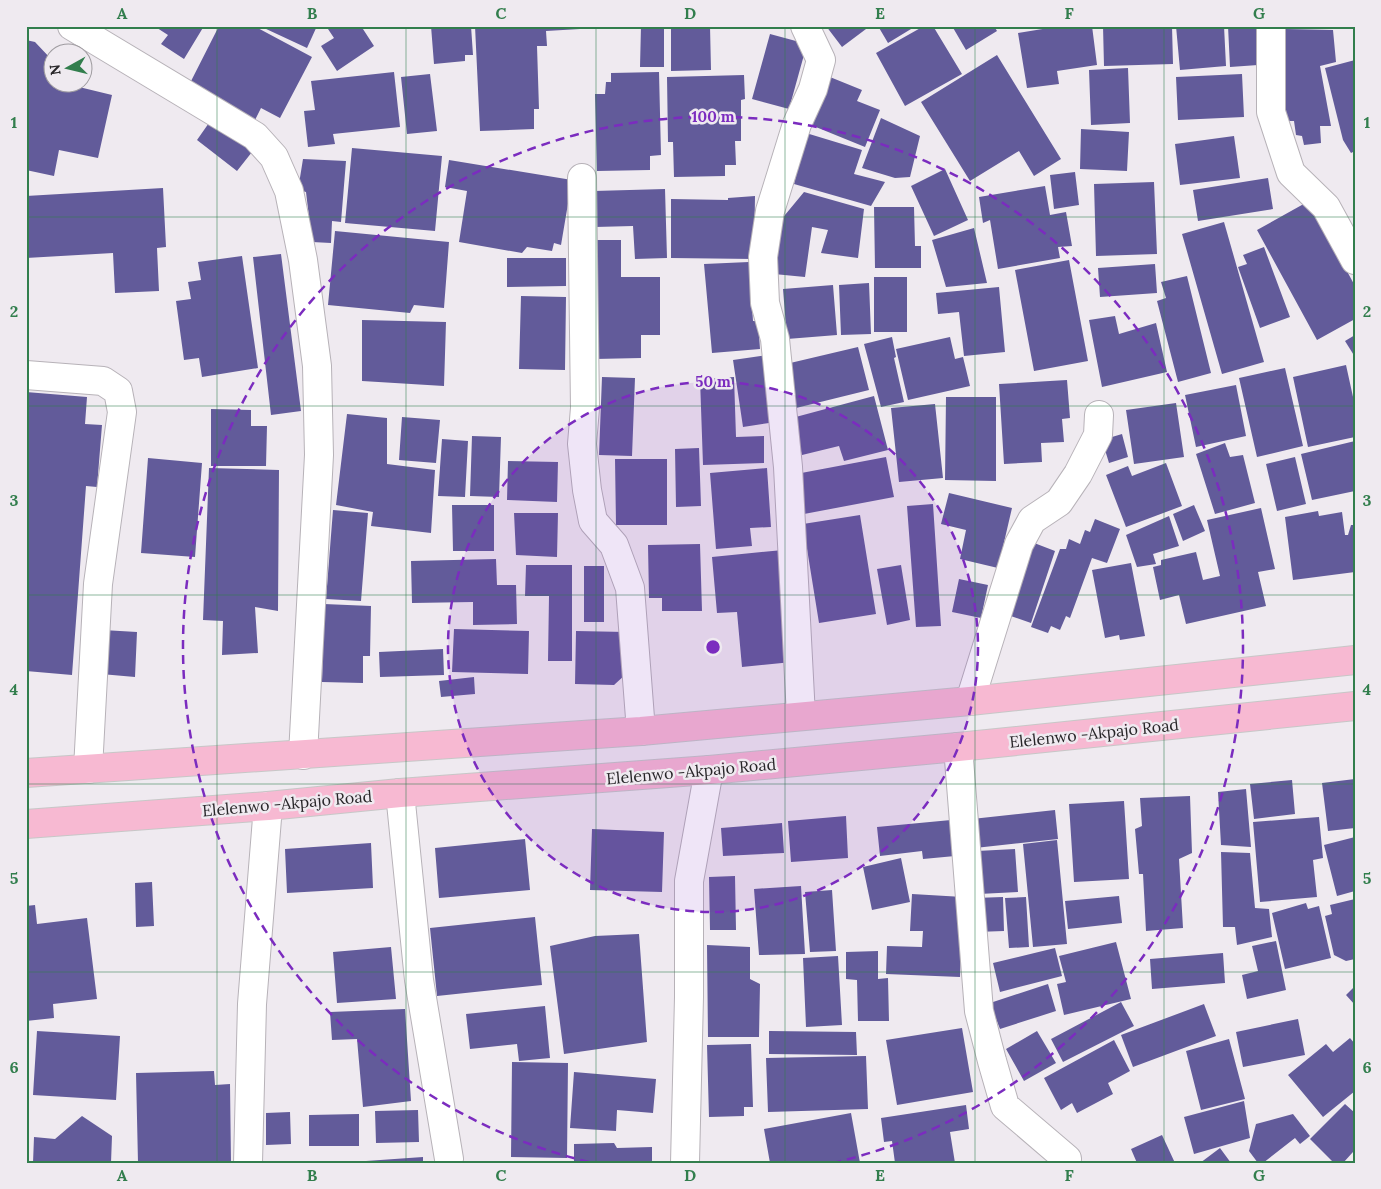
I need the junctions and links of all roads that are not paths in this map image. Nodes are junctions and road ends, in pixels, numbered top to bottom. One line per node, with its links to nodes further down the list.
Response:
1 (72, 26): 14 (street)
2 (805, 26): 11 (street)
3 (1271, 26): 5 (street)
4 (582, 178): 12 (street)
5 (1355, 260)
6 (26, 375): 15 (street)
7 (1099, 415): 9 (street)
8 (1355, 660): 9 (main road)
9 (970, 701): 11 (main road)
10 (1355, 706): 13 (main road, Elelenwo -Akpajo Road)
11 (801, 716): 12 (main road)
12 (641, 731): 14 (main road)
13 (958, 747): 16 (main road, Elelenwo -Akpajo Road); 22 (street)
14 (303, 754): 15 (main road)
15 (88, 769): 17 (main road)
16 (709, 770): 18 (main road, Elelenwo -Akpajo Road); 24 (street)
17 (26, 773)
18 (400, 793): 19 (main road, Elelenwo -Akpajo Road); 21 (street)
19 (268, 806): 20 (main road, Elelenwo -Akpajo Road); 23 (street)
20 (26, 824)
21 (449, 1159)
22 (1067, 1159)
23 (248, 1163)
24 (685, 1163)

